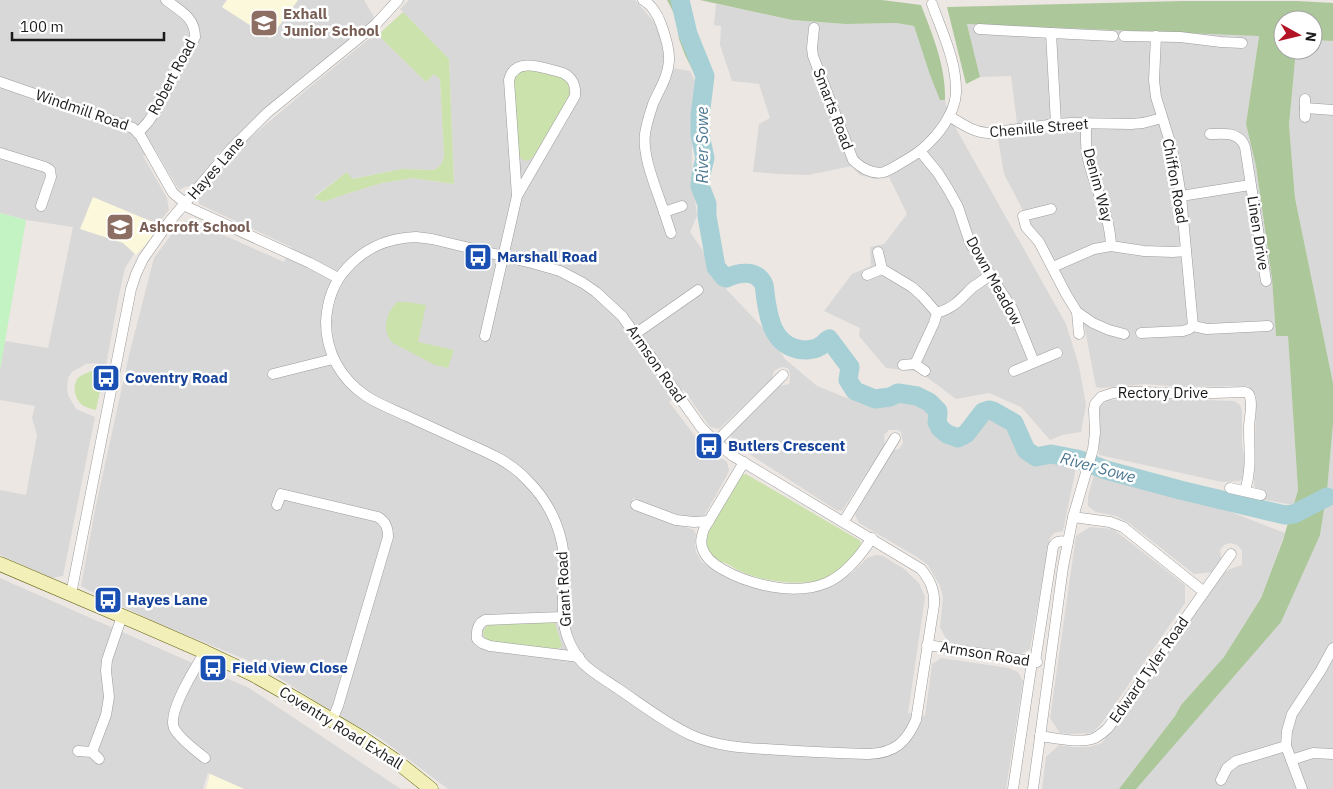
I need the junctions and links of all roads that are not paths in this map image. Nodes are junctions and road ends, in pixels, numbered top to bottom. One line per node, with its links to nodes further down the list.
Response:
1 (166, 0): 17 (street, Robert Road)
2 (398, 0): 24 (street, Hayes Lane)
3 (643, 0): 28 (street)
4 (932, 4): 13 (street, Smarts Road)
5 (814, 28): 19 (street, Smarts Road)
6 (980, 28): 7 (street)
7 (1051, 33): 8 (street); 15 (street)
8 (1156, 36): 9 (street); 14 (street, Chiffon Road)
9 (1242, 43)
10 (0, 82): 17 (street, Windmill Road)
11 (1305, 108): 12 (street)
12 (1333, 110)
13 (949, 116): 15 (street, Chenille Street); 19 (street, Smarts Road)
14 (1162, 118): 16 (street, Chenille Street); 23 (street, Chiffon Road)
15 (1056, 124): 16 (street, Chenille Street)
16 (1086, 124): 30 (street, Denim Way)
17 (138, 133): 24 (street, Windmill Road)
18 (1210, 134): 21 (street, Linen Drive)
19 (920, 151): 37 (street, Down Meadow)
20 (0, 153): 25 (street)
21 (1250, 185): 23 (street, Linen Drive); 39 (street, Linen Drive)
22 (517, 196): 22 (street); 33 (street)
23 (1181, 196): 31 (street, Chiffon Road)
24 (184, 204): 38 (street); 75 (street, Hayes Lane)
25 (41, 206)
26 (682, 206): 28 (street)
27 (1051, 209): 34 (street)
28 (664, 212): 29 (street)
29 (671, 233)
30 (1111, 246): 31 (street); 34 (street)
31 (1186, 251): 43 (street, Chiffon Road)
32 (878, 252): 35 (street)
33 (503, 256): 38 (street, Armson Road); 46 (street, Armson Road); 49 (street)
34 (1053, 268): 41 (street)
35 (882, 269): 36 (street); 42 (street)
36 (867, 275)
37 (990, 275): 42 (street); 52 (street, Down Meadow)
38 (338, 278): 51 (street, Grant Road)
39 (1266, 281)
40 (698, 290): 46 (street)
41 (1077, 312): 47 (street); 48 (street)
42 (937, 313): 53 (street)
43 (1193, 326): 44 (street); 45 (street)
44 (1268, 326)
45 (1141, 333)
46 (635, 334): 60 (street, Armson Road)
47 (1078, 334)
48 (1124, 334)
49 (485, 336)
50 (1057, 353): 52 (street)
51 (333, 359): 57 (street); 77 (street, Grant Road)
52 (1034, 362): 56 (street)
53 (915, 364): 54 (street); 55 (street)
54 (903, 365)
55 (925, 371)
56 (1014, 371)
57 (273, 374)
58 (783, 374): 60 (street)
59 (895, 438): 69 (street)
60 (716, 442): 61 (street, Armson Road)
61 (744, 462): 68 (street); 69 (street, Armson Road)
62 (1230, 488): 63 (street)
63 (1246, 491): 64 (street); 67 (street, Rectory Drive)
64 (1261, 495)
65 (277, 505): 84 (street)
66 (636, 505): 68 (street)
67 (1073, 518): 71 (street, Rectory Drive); 74 (street)
68 (709, 521): 70 (street)
69 (844, 521): 70 (street, Armson Road)
70 (872, 538): 78 (street, Armson Road)
71 (1068, 542): 82 (street); 83 (street, Rectory Drive)
72 (1231, 554): 74 (street, Edward Tyler Road)
73 (0, 564): 75 (main road, Coventry Road Exhall)
74 (1204, 592): 85 (street, Edward Tyler Road)
75 (71, 594): 76 (main road, Coventry Road Exhall)
76 (122, 616): 80 (main road, Coventry Road Exhall); 87 (street)
77 (563, 617): 81 (street, Grant Road); 81 (street)
78 (927, 646): 81 (street, Grant Road); 82 (street, Armson Road)
79 (1333, 648): 86 (street)
80 (205, 652): 84 (main road, Coventry Road Exhall); 89 (street)
81 (579, 657)
82 (1034, 662): 83 (street, Armson Road); 93 (street)
83 (1050, 664): 85 (street, Rectory Drive)
84 (332, 720): 92 (main road, Coventry Road Exhall)
85 (1040, 736): 94 (street, Rectory Drive)
86 (1286, 746): 90 (street); 91 (street)
87 (78, 752)
88 (1333, 754): 90 (street)
89 (205, 758)
90 (1291, 760): 95 (street)
91 (1221, 780)
92 (431, 789)
93 (1013, 789)
94 (1033, 789)
95 (1302, 789)

